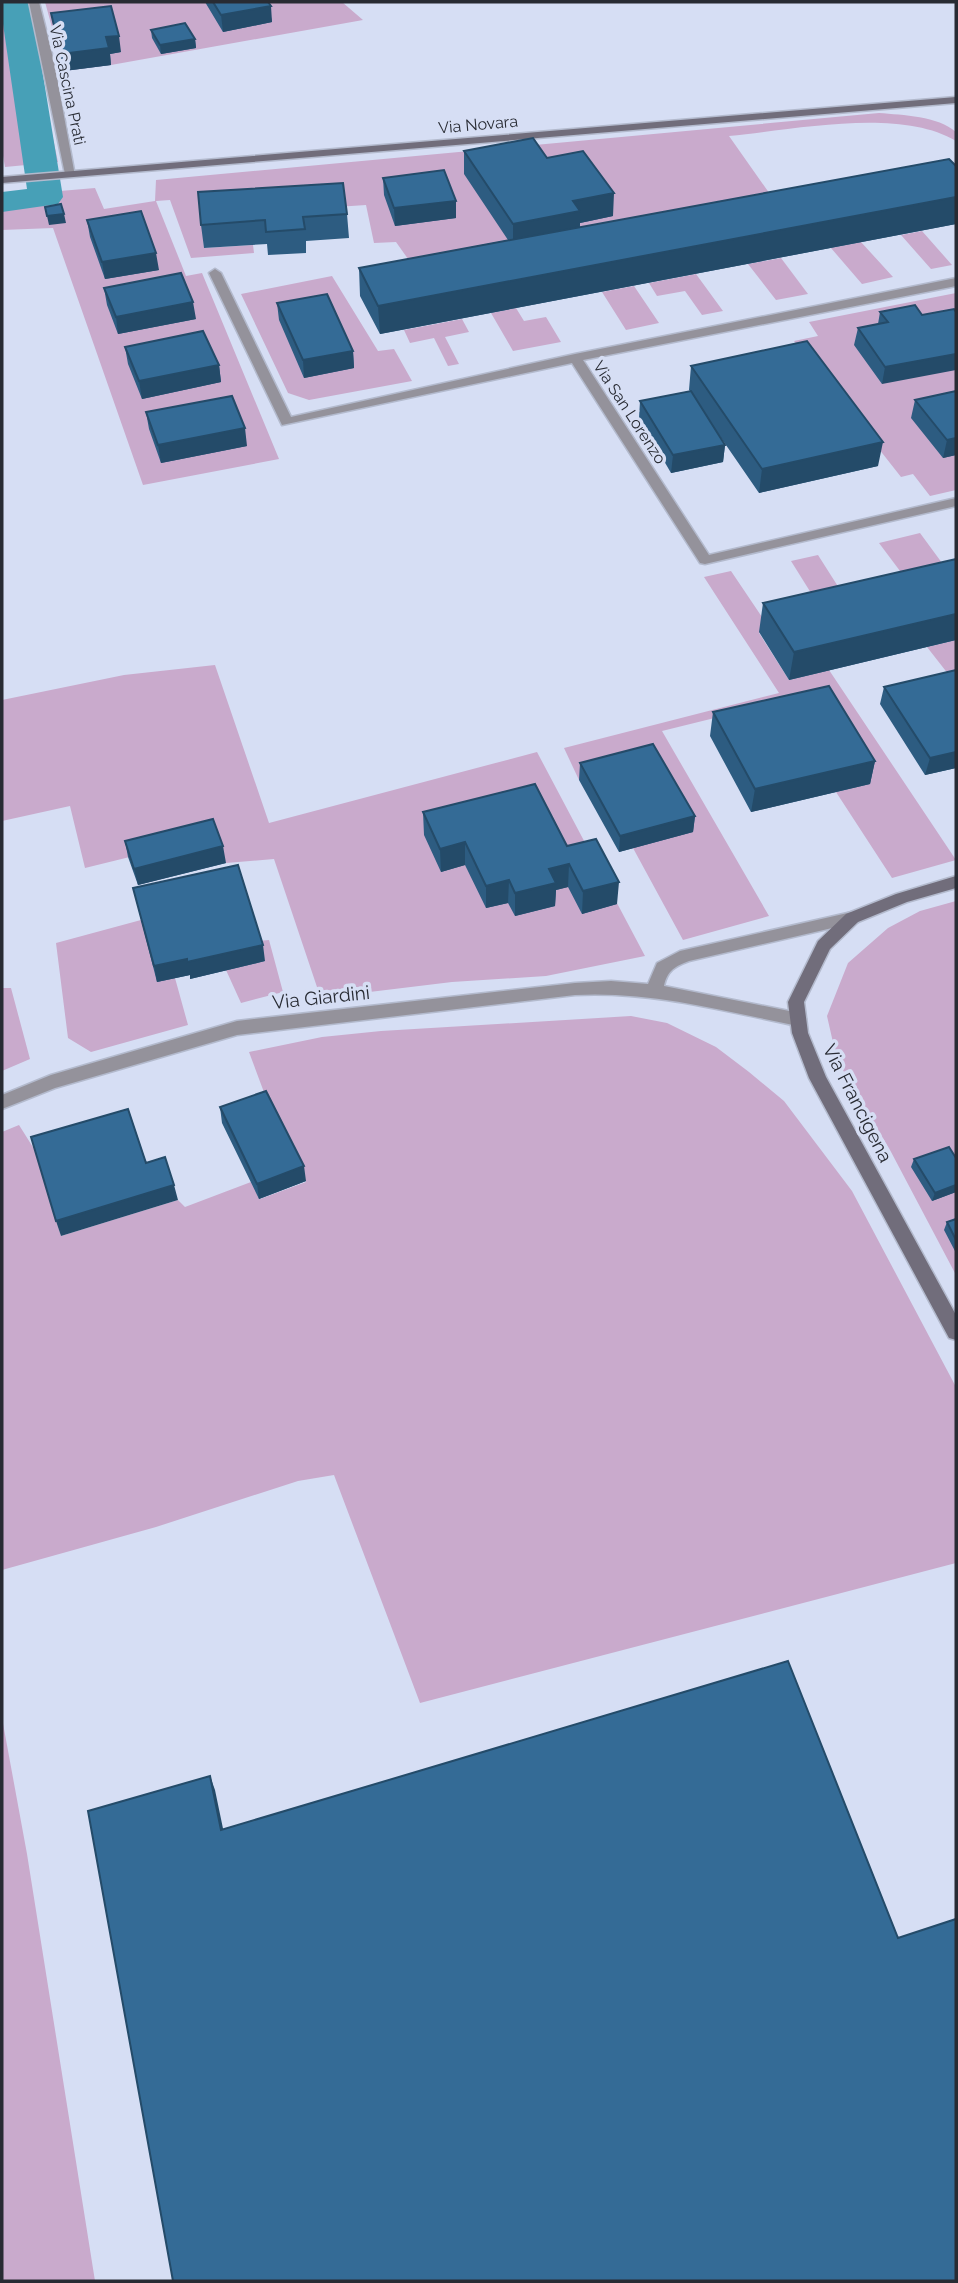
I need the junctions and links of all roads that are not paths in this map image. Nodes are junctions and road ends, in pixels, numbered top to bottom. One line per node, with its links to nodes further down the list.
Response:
1 (34, 2): 3 (street, Via Cascina Prati)
2 (956, 101): 3 (main road, Via Novara)
3 (71, 174): 4 (main road, Via Novara)
4 (2, 180)
5 (215, 273): 7 (street)
6 (956, 282): 7 (street, Via San Lorenzo)
7 (575, 358): 8 (street, Via San Lorenzo)
8 (956, 502)
9 (956, 882): 10 (main road, Via Francigena)
10 (852, 918): 11 (street); 12 (main road, Via Francigena)
11 (655, 991): 12 (street, Via Giardini); 13 (street, Via Giardini)
12 (798, 1019): 14 (main road, Via Francigena)
13 (2, 1102)
14 (956, 1332)

